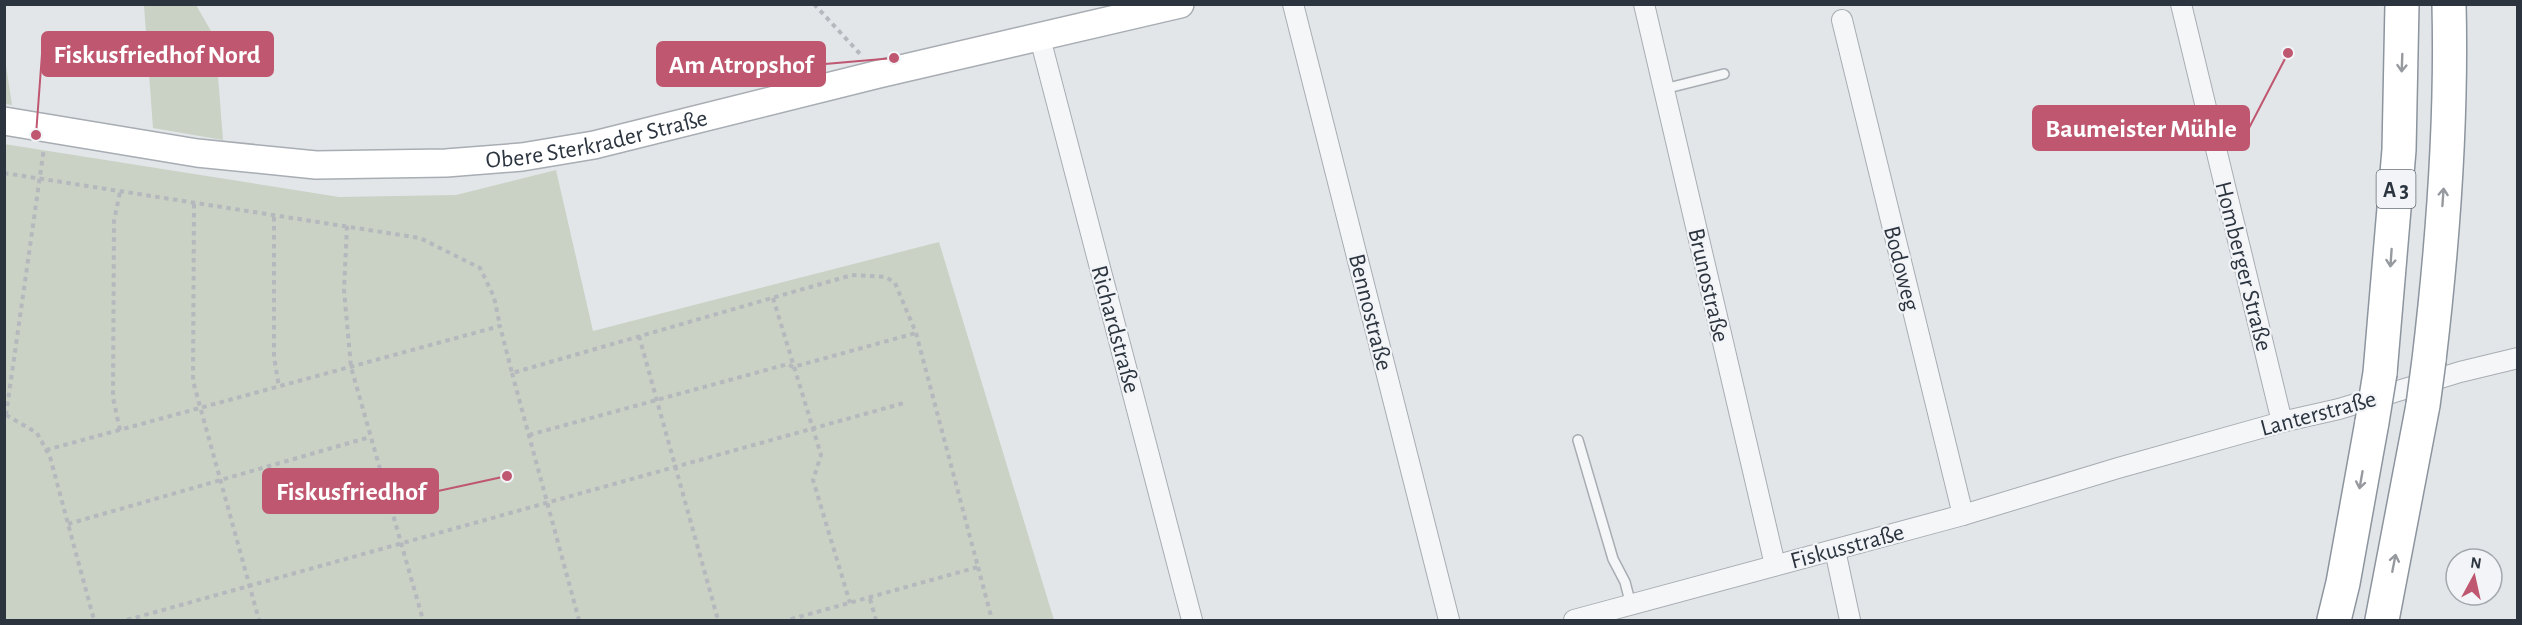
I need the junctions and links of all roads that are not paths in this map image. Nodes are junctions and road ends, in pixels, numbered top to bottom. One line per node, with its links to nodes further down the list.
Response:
1 (1180, 4): 8 (street, Obere Sterkrader Straße)
2 (1293, 4): 21 (street, Bennostraße)
3 (1644, 4): 10 (street, Brunostraße)
4 (2181, 4): 13 (street, Homberger Straße)
5 (2402, 4): 24 (highway, A 3, one-way to 24, bridge)
6 (2449, 4): 25 (highway, A 3, one-way to 6, bridge)
7 (1842, 20): 16 (street, Bodoweg)
8 (1040, 38): 11 (street, Obere Sterkrader Straße); 20 (street, Richardstraße)
9 (1724, 75): 10 (lane)
10 (1664, 89): 18 (street, Brunostraße)
11 (4, 121)
12 (2517, 358): 13 (street, Lanterstraße)
13 (2282, 422): 15 (street, Lanterstraße)
14 (1578, 440): 19 (lane)
15 (2118, 468): 16 (street, Fiskusstraße)
16 (1963, 515): 17 (street, Fiskusstraße)
17 (1835, 550): 18 (street, Fiskusstraße); 23 (street)
18 (1775, 565): 19 (street, Fiskusstraße)
19 (1630, 605): 22 (street, Fiskusstraße)
20 (1192, 621)
21 (1449, 621)
22 (1575, 621)
23 (1850, 621)
24 (2334, 621)
25 (2382, 621)

